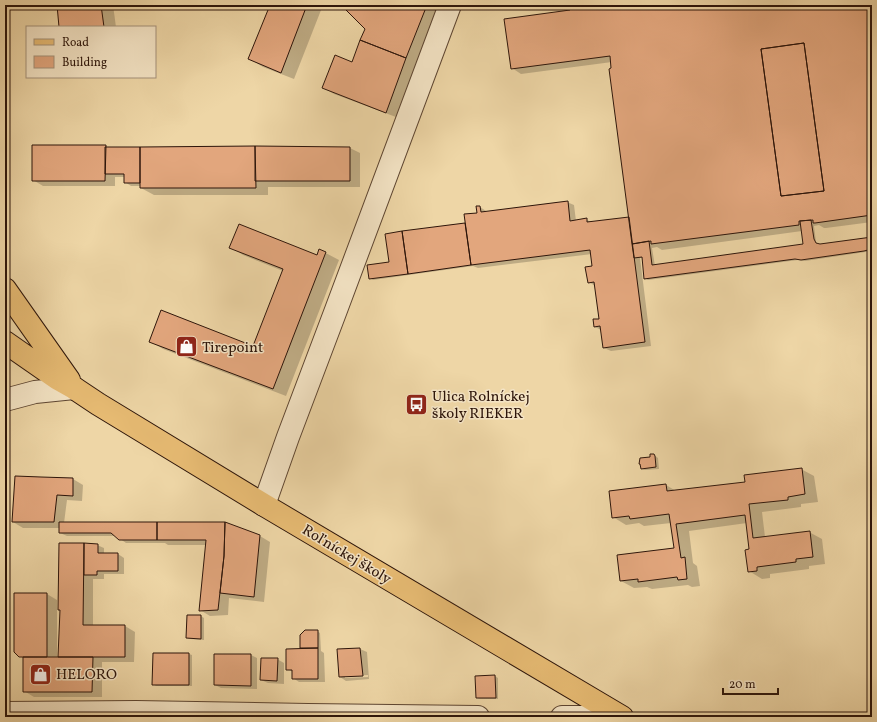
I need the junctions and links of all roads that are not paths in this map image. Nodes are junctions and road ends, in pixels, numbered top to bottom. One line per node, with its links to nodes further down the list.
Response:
1 (450, 5): 6 (street)
2 (5, 289): 4 (main road, Roľníckej školy)
3 (5, 342): 4 (main road, Roľníckej školy)
4 (74, 388): 5 (street); 6 (main road, Roľníckej školy)
5 (5, 400)
6 (264, 505): 8 (main road, Roľníckej školy)
7 (5, 712): 9 (street)
8 (613, 712): 11 (street)
9 (308, 716): 10 (street)
10 (478, 717)
11 (562, 717)

